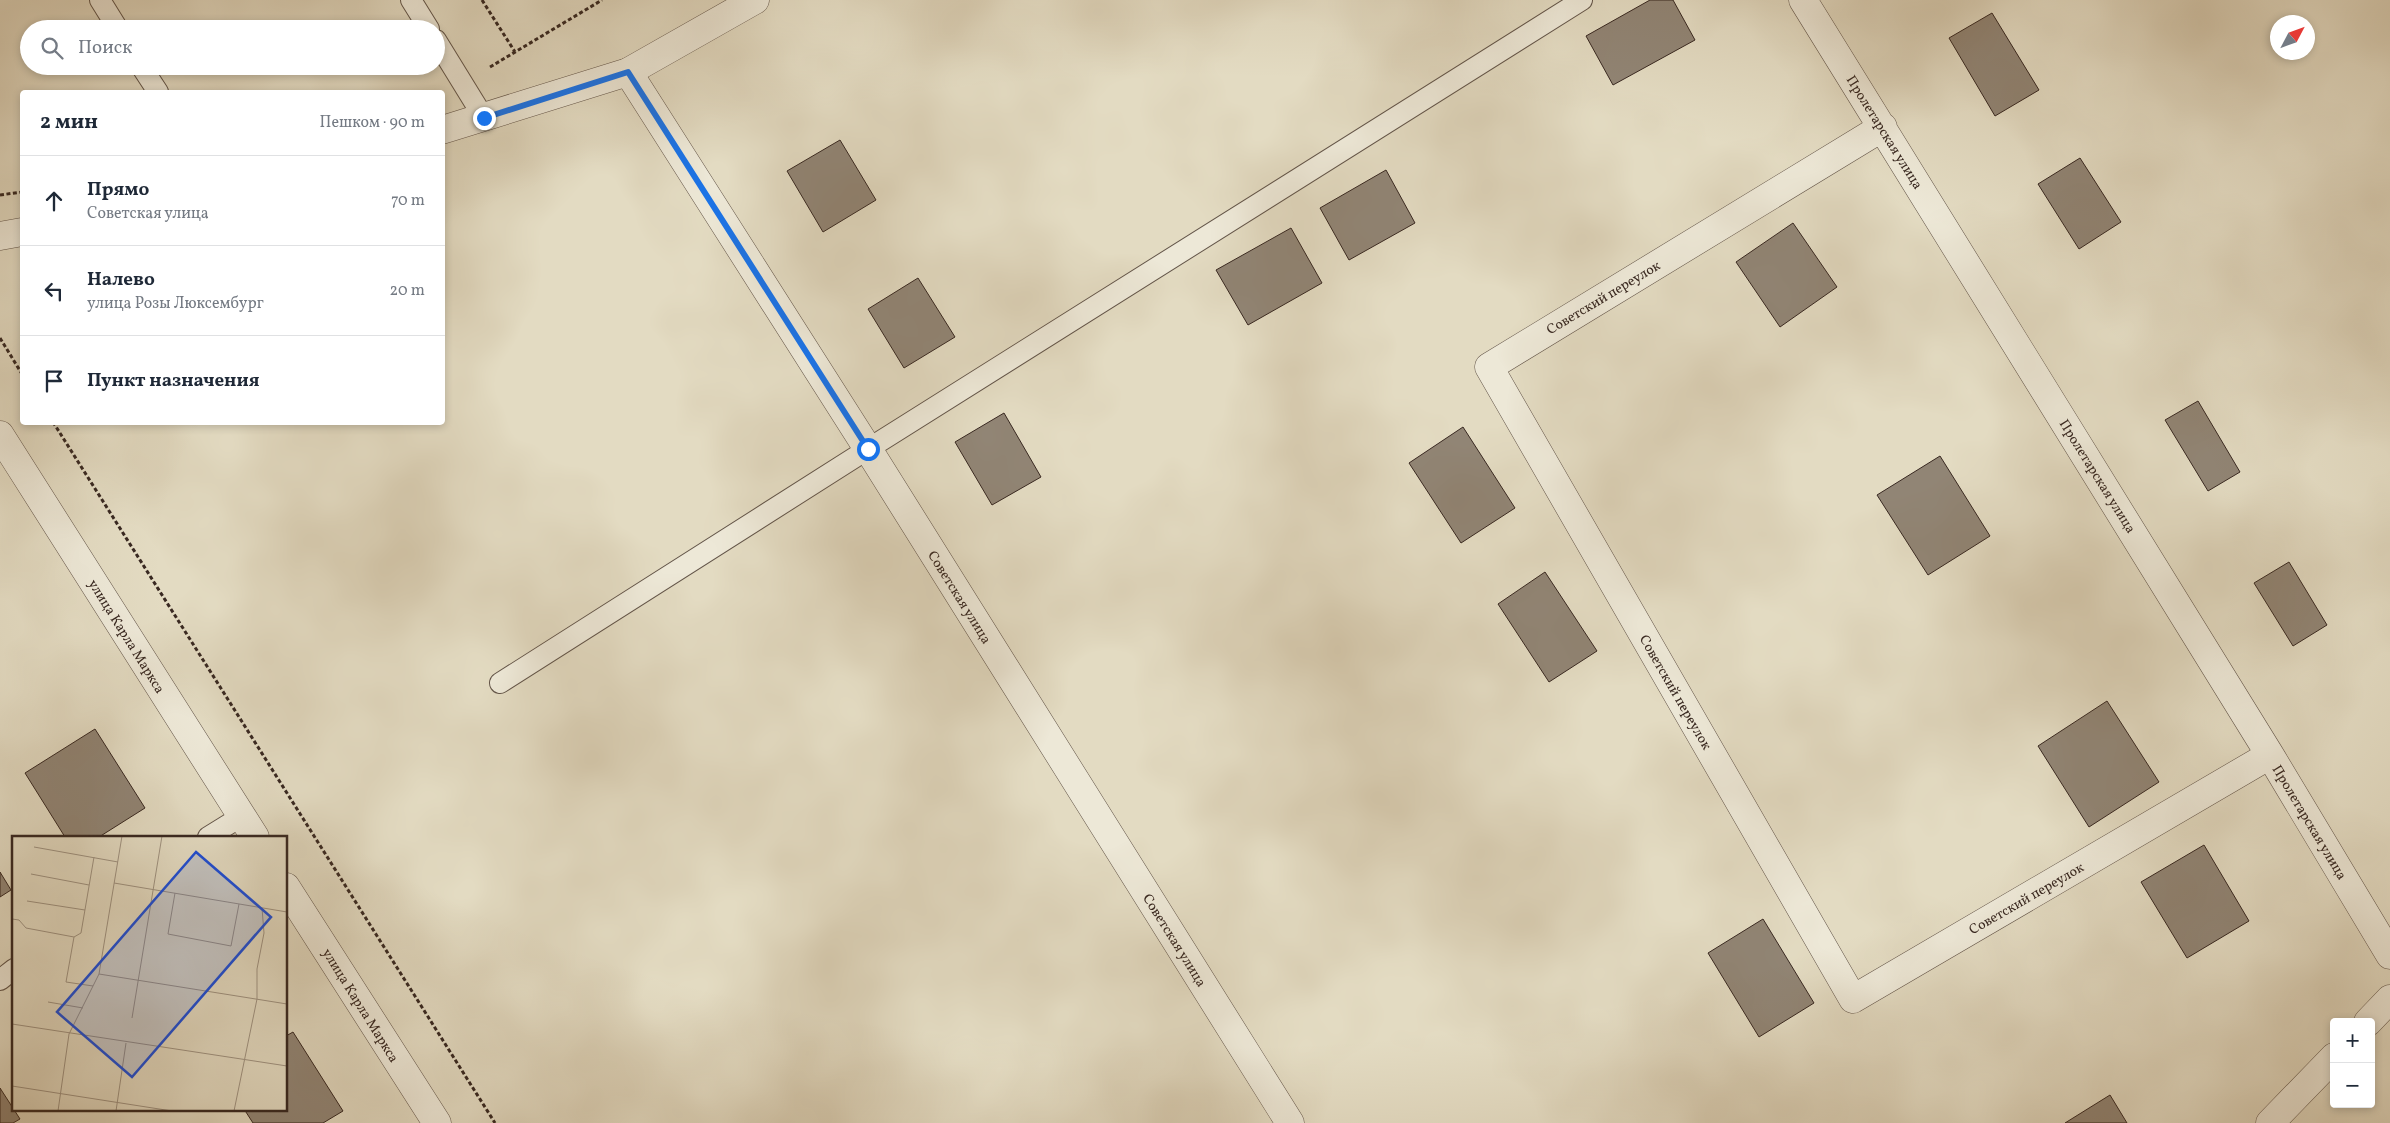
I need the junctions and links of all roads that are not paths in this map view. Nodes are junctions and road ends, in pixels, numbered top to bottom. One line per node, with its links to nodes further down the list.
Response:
1 (100, 0): 6 (lane)
2 (412, 0): 7 (lane)
3 (754, 0): 9 (street)
4 (1582, 0): 18 (lane)
5 (1803, 0): 13 (street, Пролетарская улица)
6 (112, 20)
7 (424, 20)
8 (445, 55): 12 (lane)
9 (628, 72): 12 (street); 18 (street, Советская улица)
10 (147, 75): 11 (lane)
11 (157, 90)
12 (484, 118): 14 (street)
13 (1883, 127): 20 (street, Пролетарская улица); 20 (street, Советский переулок)
14 (445, 129)
15 (20, 232): 16 (street)
16 (0, 236)
17 (0, 435): 21 (street, улица Карла Маркса)
18 (868, 449): 19 (lane); 31 (street, Советская улица)
19 (500, 684)
20 (2270, 755): 24 (street, Пролетарская улица)
21 (248, 827): 22 (lane)
22 (212, 836)
23 (288, 890): 30 (street, улица Карла Маркса)
24 (2390, 955)
25 (12, 971): 26 (lane)
26 (0, 980)
27 (2390, 999): 28 (street)
28 (2372, 1018)
29 (2330, 1061): 32 (street)
30 (437, 1123)
31 (1290, 1123)
32 (2270, 1123)

